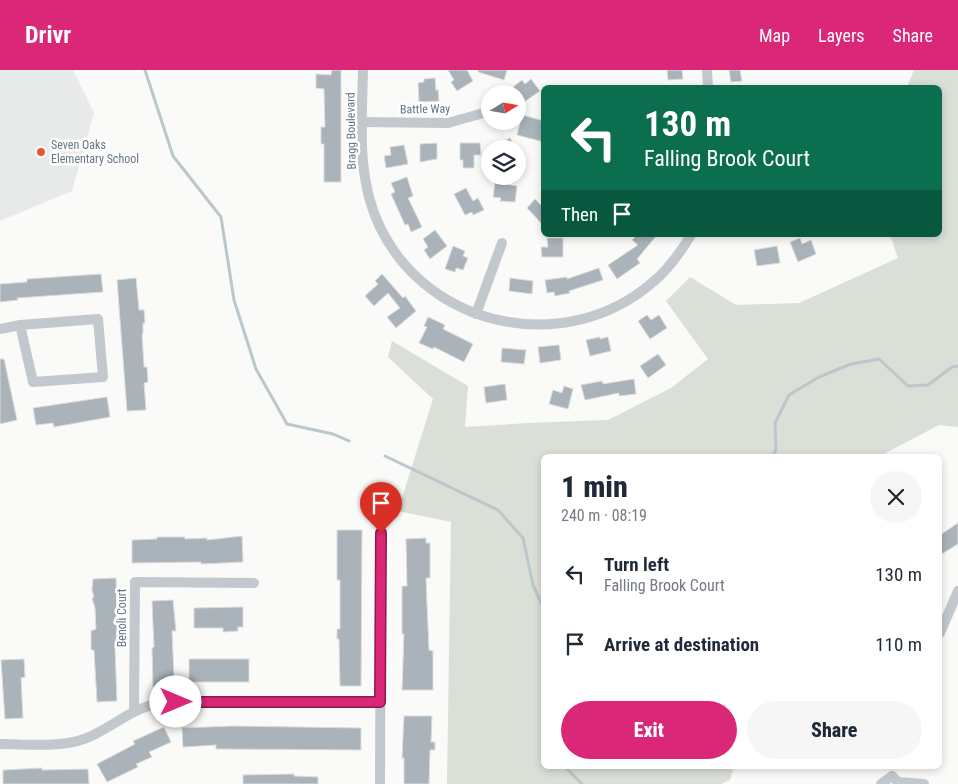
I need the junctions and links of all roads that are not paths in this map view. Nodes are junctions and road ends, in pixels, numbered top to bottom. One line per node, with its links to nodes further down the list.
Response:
1 (363, 70): 5 (street, Bragg Boulevard)
2 (706, 70): 3 (street)
3 (708, 85)
4 (481, 114): 5 (street, Battle Way)
5 (362, 122): 8 (street, Bragg Boulevard)
6 (690, 237): 8 (street, Bragg Boulevard)
7 (502, 243): 8 (street)
8 (476, 314)
9 (20, 325): 9 (street); 10 (street)
10 (0, 329)
11 (381, 533): 15 (street)
12 (254, 583): 16 (street, Benoli Court)
13 (958, 591): 14 (street)
14 (942, 628)
15 (380, 702): 16 (street); 19 (street)
16 (134, 712): 17 (street)
17 (0, 744)
18 (890, 771): 20 (street); 21 (street)
19 (380, 784)
20 (881, 784)
21 (924, 784)

